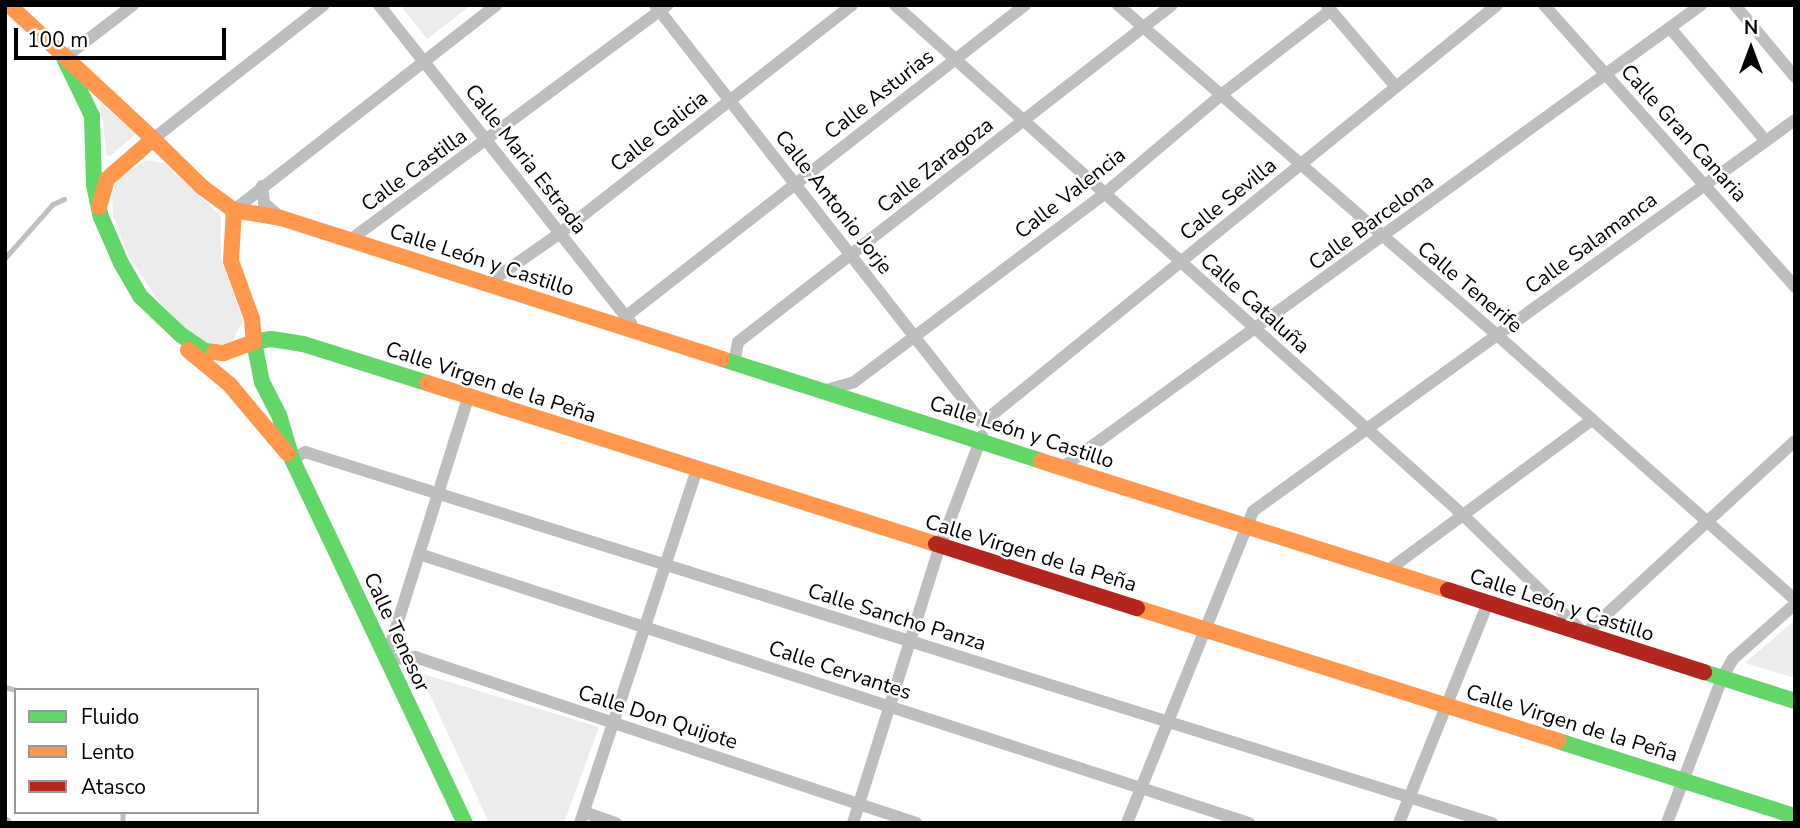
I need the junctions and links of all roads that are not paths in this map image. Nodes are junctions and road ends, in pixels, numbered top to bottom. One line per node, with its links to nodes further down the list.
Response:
1 (9, 5): 19 (street)
2 (134, 5): 19 (street)
3 (324, 5): 29 (street)
4 (379, 5): 21 (street, Calle Maria Estrada)
5 (496, 5): 21 (street)
6 (852, 5): 26 (street, Calle Galicia)
7 (895, 5): 20 (street, Calle Cataluña)
8 (1026, 5): 20 (street, Calle Asturias)
9 (1118, 5): 17 (street, Calle Tenerife)
10 (1172, 5): 17 (street, Calle Zaragoza)
11 (1497, 5): 24 (street, Calle Sevilla)
12 (1544, 5): 22 (street, Calle Gran Canaria)
13 (1701, 5): 18 (street, Calle Barcelona)
14 (1735, 5): 23 (street)
15 (661, 7): 26 (street, Calle Antonio Jorje); 30 (street, Calle Castilla)
16 (1329, 7): 24 (street); 25 (street, Calle Valencia)
17 (1143, 27): 25 (street, Calle Tenerife); 28 (street, Calle Zaragoza)
18 (1670, 28): 22 (street, Calle Barcelona); 31 (street)
19 (64, 58): 29 (street); 37 (street)
20 (955, 59): 28 (street, Calle Cataluña); 33 (street, Calle Asturias)
21 (425, 61): 30 (street, Calle Maria Estrada); 35 (street)
22 (1606, 75): 34 (street, Calle Gran Canaria); 41 (street, Calle Barcelona)
23 (1795, 77)
24 (1396, 87): 32 (street, Calle Sevilla)
25 (1221, 95): 32 (street, Calle Tenerife); 36 (street, Calle Valencia)
26 (730, 101): 33 (street, Calle Antonio Jorje); 40 (street, Calle Galicia)
27 (1795, 120): 31 (street, Calle Salamanca)
28 (1024, 121): 36 (street, Calle Cataluña); 43 (street, Calle Zaragoza)
29 (153, 139): 37 (street); 38 (street)
30 (487, 141): 40 (street, Calle Maria Estrada); 42 (street, Calle Castilla)
31 (1766, 141): 34 (street, Calle Salamanca)
32 (1301, 164): 41 (street, Calle Tenerife); 44 (street, Calle Sevilla)
33 (795, 184): 43 (street, Calle Antonio Jorje); 49 (street, Calle Asturias)
34 (1704, 185): 45 (street, Calle Gran Canaria); 53 (street, Calle Salamanca)
35 (262, 187): 38 (street); 39 (street)
36 (1104, 194): 44 (street, Calle Cataluña); 52 (street, Calle Valencia)
37 (99, 207): 48 (street)
38 (234, 210): 39 (street, Calle León y Castillo); 54 (street, Calle Tenesor)
39 (281, 218): 42 (street, Calle León y Castillo)
40 (559, 234): 46 (street, Calle Galicia); 49 (street, Calle Maria Estrada)
41 (1382, 238): 50 (street, Calle Barcelona); 53 (street, Calle Tenerife)
42 (350, 240): 46 (street, Calle León y Castillo)
43 (851, 255): 52 (street, Calle Antonio Jorje); 56 (street, Calle Zaragoza)
44 (1181, 262): 50 (street, Calle Cataluña); 61 (street, Calle Sevilla)
45 (1790, 272): 47 (street, Calle Gran Canaria)
46 (487, 284): 51 (street, Calle León y Castillo)
47 (1795, 287)
48 (149, 306): 54 (street, Calle Virgen de la Peña); 65 (street, Calle Tenesor)
49 (625, 317): 51 (street, Calle Maria Estrada)
50 (1256, 330): 62 (street, Calle Cataluña); 66 (street, Calle Barcelona)
51 (645, 334): 56 (street, Calle León y Castillo)
52 (914, 335): 57 (street, Calle Valencia); 61 (street, Calle Antonio Jorje)
53 (1497, 335): 60 (street, Calle Tenerife); 62 (street, Calle Salamanca)
54 (254, 342): 55 (street, Calle Virgen de la Peña); 59 (street, Calle Tenesor)
55 (290, 342): 58 (street, Calle Virgen de la Peña); 59 (street)
56 (734, 363): 57 (street, Calle León y Castillo)
57 (823, 391): 64 (street, Calle León y Castillo)
58 (468, 398): 67 (street, Calle Virgen de la Peña); 68 (street)
59 (279, 415): 65 (street, Calle Tenesor)
60 (1592, 420): 69 (street); 70 (street, Calle Tenerife)
61 (982, 423): 64 (street)
62 (1367, 429): 69 (street, Calle Cataluña); 71 (street, Calle Salamanca)
63 (1795, 441): 70 (street)
64 (982, 442): 66 (street, Calle León y Castillo); 72 (street)
65 (292, 458): 68 (street, Calle Sancho Panza); 82 (street, Calle Tenesor)
66 (1063, 467): 71 (street, Calle León y Castillo)
67 (697, 470): 72 (street, Calle Virgen de la Peña); 74 (street)
68 (438, 494): 73 (street); 74 (street, Calle Sancho Panza)
69 (1463, 516): 75 (street); 80 (street, Calle Cataluña)
70 (1708, 524): 76 (street, Calle Tenerife); 80 (street)
71 (1245, 526): 75 (street, Calle León y Castillo); 79 (street, Calle Salamanca)
72 (940, 546): 79 (street, Calle Virgen de la Peña); 81 (street)
73 (419, 554): 78 (street, Calle Cervantes); 82 (street)
74 (665, 565): 78 (street); 81 (street, Calle Sancho Panza)
75 (1387, 571): 77 (street, Calle León y Castillo)
76 (1795, 602): 83 (street)
77 (1488, 603): 80 (street, Calle León y Castillo); 86 (street)
78 (644, 627): 85 (street, Calle Cervantes); 87 (street)
79 (1204, 629): 86 (street, Calle Virgen de la Peña); 88 (street, Calle Salamanca)
80 (1585, 634): 83 (street, Calle León y Castillo)
81 (910, 641): 85 (street); 88 (street, Calle Sancho Panza)
82 (386, 660): 87 (street, Calle Don Quijote); 95 (street, Calle Tenesor)
83 (1722, 678): 84 (street, Calle León y Castillo); 89 (street)
84 (1795, 701)
85 (889, 706): 90 (street, Calle Cervantes); 92 (street)
86 (1447, 706): 89 (street, Calle Virgen de la Peña); 91 (street)
87 (612, 722): 92 (street, Calle Don Quijote); 94 (street)
88 (1168, 722): 90 (street, Calle Salamanca); 91 (street, Calle Sancho Panza)
89 (1683, 780): 93 (street, Calle Virgen de la Peña); 103 (street)
90 (1141, 788): 99 (street, Calle Salamanca); 100 (street, Calle Cervantes)
91 (1409, 797): 101 (street); 102 (street, Calle Sancho Panza)
92 (859, 804): 97 (street); 98 (street, Calle Don Quijote)
93 (1795, 816)
94 (582, 817): 96 (street)
95 (465, 823)
96 (616, 823)
97 (853, 823)
98 (916, 823)
99 (1128, 823)
100 (1249, 823)
101 (1399, 823)
102 (1492, 823)
103 (1667, 823)

